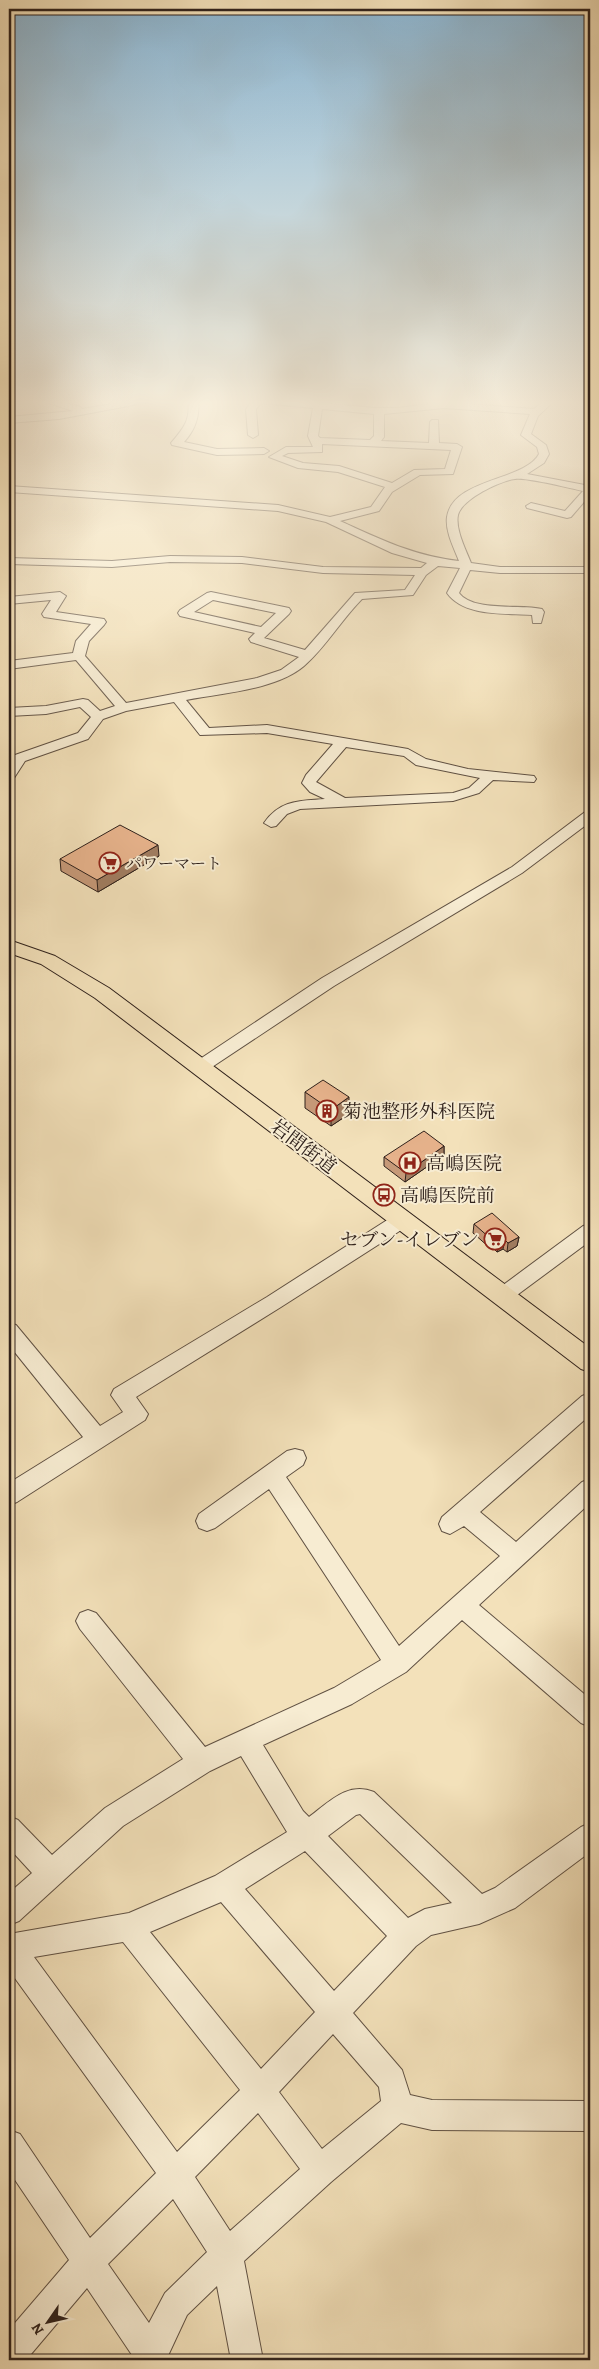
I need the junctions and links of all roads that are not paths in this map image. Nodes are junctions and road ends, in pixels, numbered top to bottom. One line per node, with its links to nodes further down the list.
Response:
1 (288, 511): 6 (street)
2 (369, 511): 6 (street)
3 (456, 511): 9 (street)
4 (549, 511): 5 (street)
5 (571, 511)
6 (330, 520): 8 (street)
7 (9, 561): 11 (street)
8 (436, 562): 9 (street); 11 (street)
9 (466, 567): 10 (street); 13 (street)
10 (590, 570)
11 (423, 572): 15 (street)
12 (9, 600): 16 (street)
13 (537, 620)
14 (264, 631): 14 (street); 15 (street)
15 (307, 655): 18 (street)
16 (80, 656): 17 (street); 19 (street)
17 (9, 665)
18 (178, 698): 19 (street); 22 (street)
19 (123, 708): 21 (street)
20 (9, 712): 21 (street)
21 (98, 716): 23 (street)
22 (342, 743): 24 (street); 26 (street)
23 (9, 775)
24 (489, 775): 25 (street); 26 (street)
25 (528, 779)
26 (342, 802): 28 (street)
27 (589, 817): 30 (street)
28 (271, 823)
29 (9, 946): 30 (main road, 岩間街道)
30 (200, 1066): 31 (main road, 岩間街道)
31 (402, 1220): 33 (main road, 岩間街道); 37 (street)
32 (590, 1231): 33 (street)
33 (502, 1296): 35 (main road, 岩間街道)
34 (9, 1331): 37 (street)
35 (590, 1362)
36 (590, 1402): 42 (street)
37 (97, 1438): 41 (street)
38 (294, 1458): 39 (street)
39 (272, 1475): 43 (street); 47 (street)
40 (590, 1489): 44 (street)
41 (9, 1495)
42 (457, 1518): 44 (street)
43 (207, 1521)
44 (516, 1556): 45 (street)
45 (462, 1605): 47 (street); 48 (street)
46 (88, 1621): 50 (street)
47 (396, 1664): 49 (street)
48 (590, 1716)
49 (246, 1740): 50 (street); 52 (street)
50 (201, 1762): 54 (street)
51 (9, 1829): 54 (street)
52 (308, 1834): 55 (street); 56 (street); 59 (street)
53 (590, 1836): 56 (street)
54 (51, 1874): 57 (street)
55 (225, 1886): 58 (street); 61 (street)
56 (479, 1910): 59 (street)
57 (9, 1911)
58 (129, 1927): 60 (street); 62 (street)
59 (406, 1936): 61 (street)
60 (10, 1948): 67 (street)
61 (334, 2011): 62 (street); 63 (street)
62 (260, 2091): 66 (street); 67 (street)
63 (397, 2106): 64 (street); 66 (street)
64 (590, 2116)
65 (9, 2146): 69 (street)
66 (320, 2171): 68 (street)
67 (176, 2176): 68 (street); 69 (street)
68 (227, 2255): 71 (street); 72 (street)
69 (89, 2261): 70 (street); 71 (street)
70 (9, 2355)
71 (151, 2357)
72 (247, 2360)

